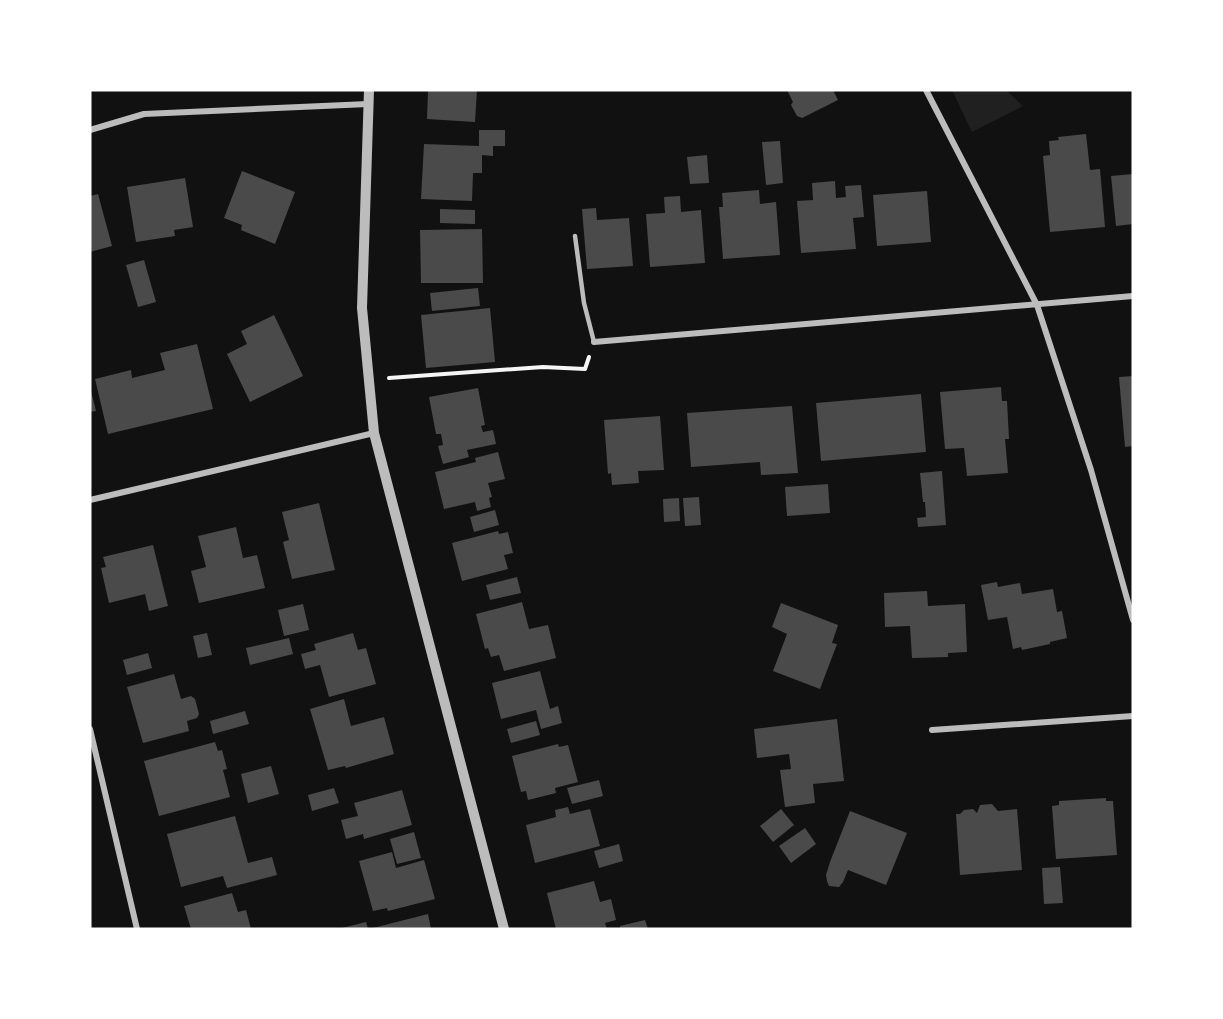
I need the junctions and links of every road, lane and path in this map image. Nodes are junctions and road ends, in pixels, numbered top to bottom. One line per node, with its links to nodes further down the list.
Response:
1 (369, 90): 3 (street)
2 (926, 90): 7 (street)
3 (368, 104): 4 (street); 9 (street)
4 (90, 130)
5 (575, 236): 8 (lane)
6 (1133, 296): 7 (street)
7 (1037, 305): 8 (street); 12 (street)
8 (594, 342): 9 (path)
9 (369, 380): 10 (street)
10 (374, 433): 11 (street); 17 (street)
11 (90, 500)
12 (1133, 620)
13 (1133, 716): 15 (street)
14 (90, 729): 16 (street)
15 (932, 730)
16 (137, 929)
17 (504, 929)

